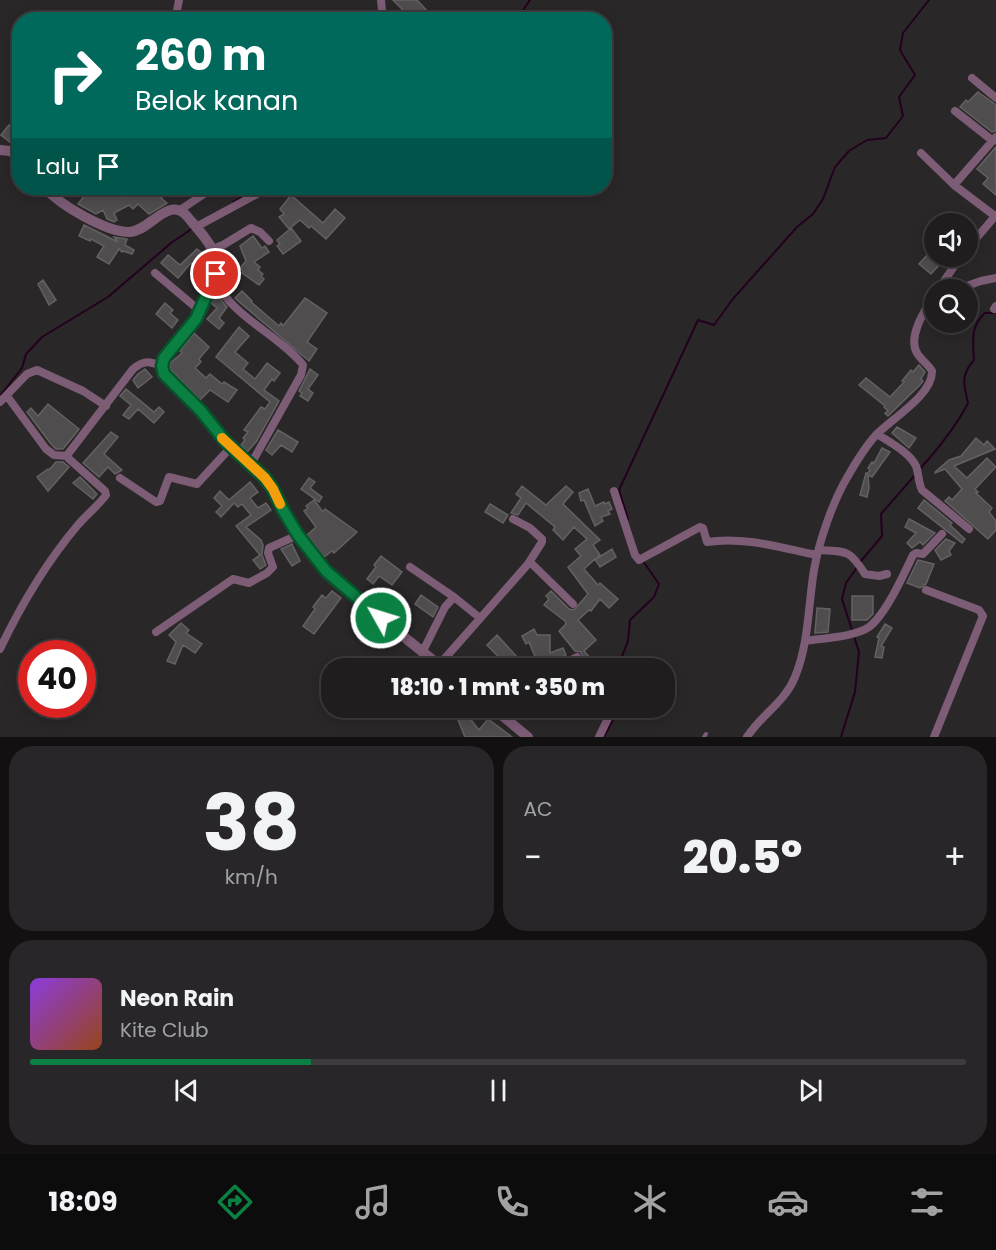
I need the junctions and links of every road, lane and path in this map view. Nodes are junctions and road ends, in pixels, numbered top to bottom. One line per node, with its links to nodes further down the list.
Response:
1 (972, 78): 2 (street)
2 (996, 98)
3 (955, 111): 4 (street)
4 (994, 139): 6 (street)
5 (921, 153): 6 (street)
6 (954, 185): 11 (street)
7 (53, 195): 10 (street)
8 (202, 195): 10 (street)
9 (255, 195): 12 (street)
10 (180, 210): 12 (street)
11 (995, 216): 13 (street)
12 (196, 227): 15 (street)
13 (978, 236)
14 (269, 242): 15 (street)
15 (212, 249): 18 (street)
16 (155, 273): 20 (street)
17 (996, 278): 19 (street)
18 (214, 280): 20 (street); 28 (street)
19 (978, 281)
20 (200, 311): 22 (street)
21 (924, 316): 25 (street)
22 (162, 366): 24 (street); 26 (street)
23 (3, 399): 24 (street); 27 (street)
24 (106, 406): 27 (street)
25 (877, 434): 32 (street); 35 (street)
26 (231, 447): 28 (street); 29 (street)
27 (67, 456): 45 (street)
28 (251, 464): 34 (street)
29 (120, 478)
30 (614, 491): 35 (street)
31 (513, 519): 36 (street)
32 (969, 529)
33 (942, 534): 44 (street)
34 (298, 535): 43 (street); 46 (street)
35 (818, 552): 38 (street); 44 (street)
36 (530, 562): 41 (street); 42 (street)
37 (410, 567): 40 (street)
38 (886, 574)
39 (926, 590): 54 (street)
40 (454, 597): 42 (street); 46 (street)
41 (573, 604)
42 (480, 618): 48 (street)
43 (156, 632)
44 (805, 641): 53 (street)
45 (0, 649)
46 (422, 653): 47 (street)
47 (429, 658)
48 (448, 658)
49 (505, 718): 51 (street)
50 (608, 718): 52 (street)
51 (528, 737)
52 (598, 737)
53 (747, 737)
54 (934, 737)

